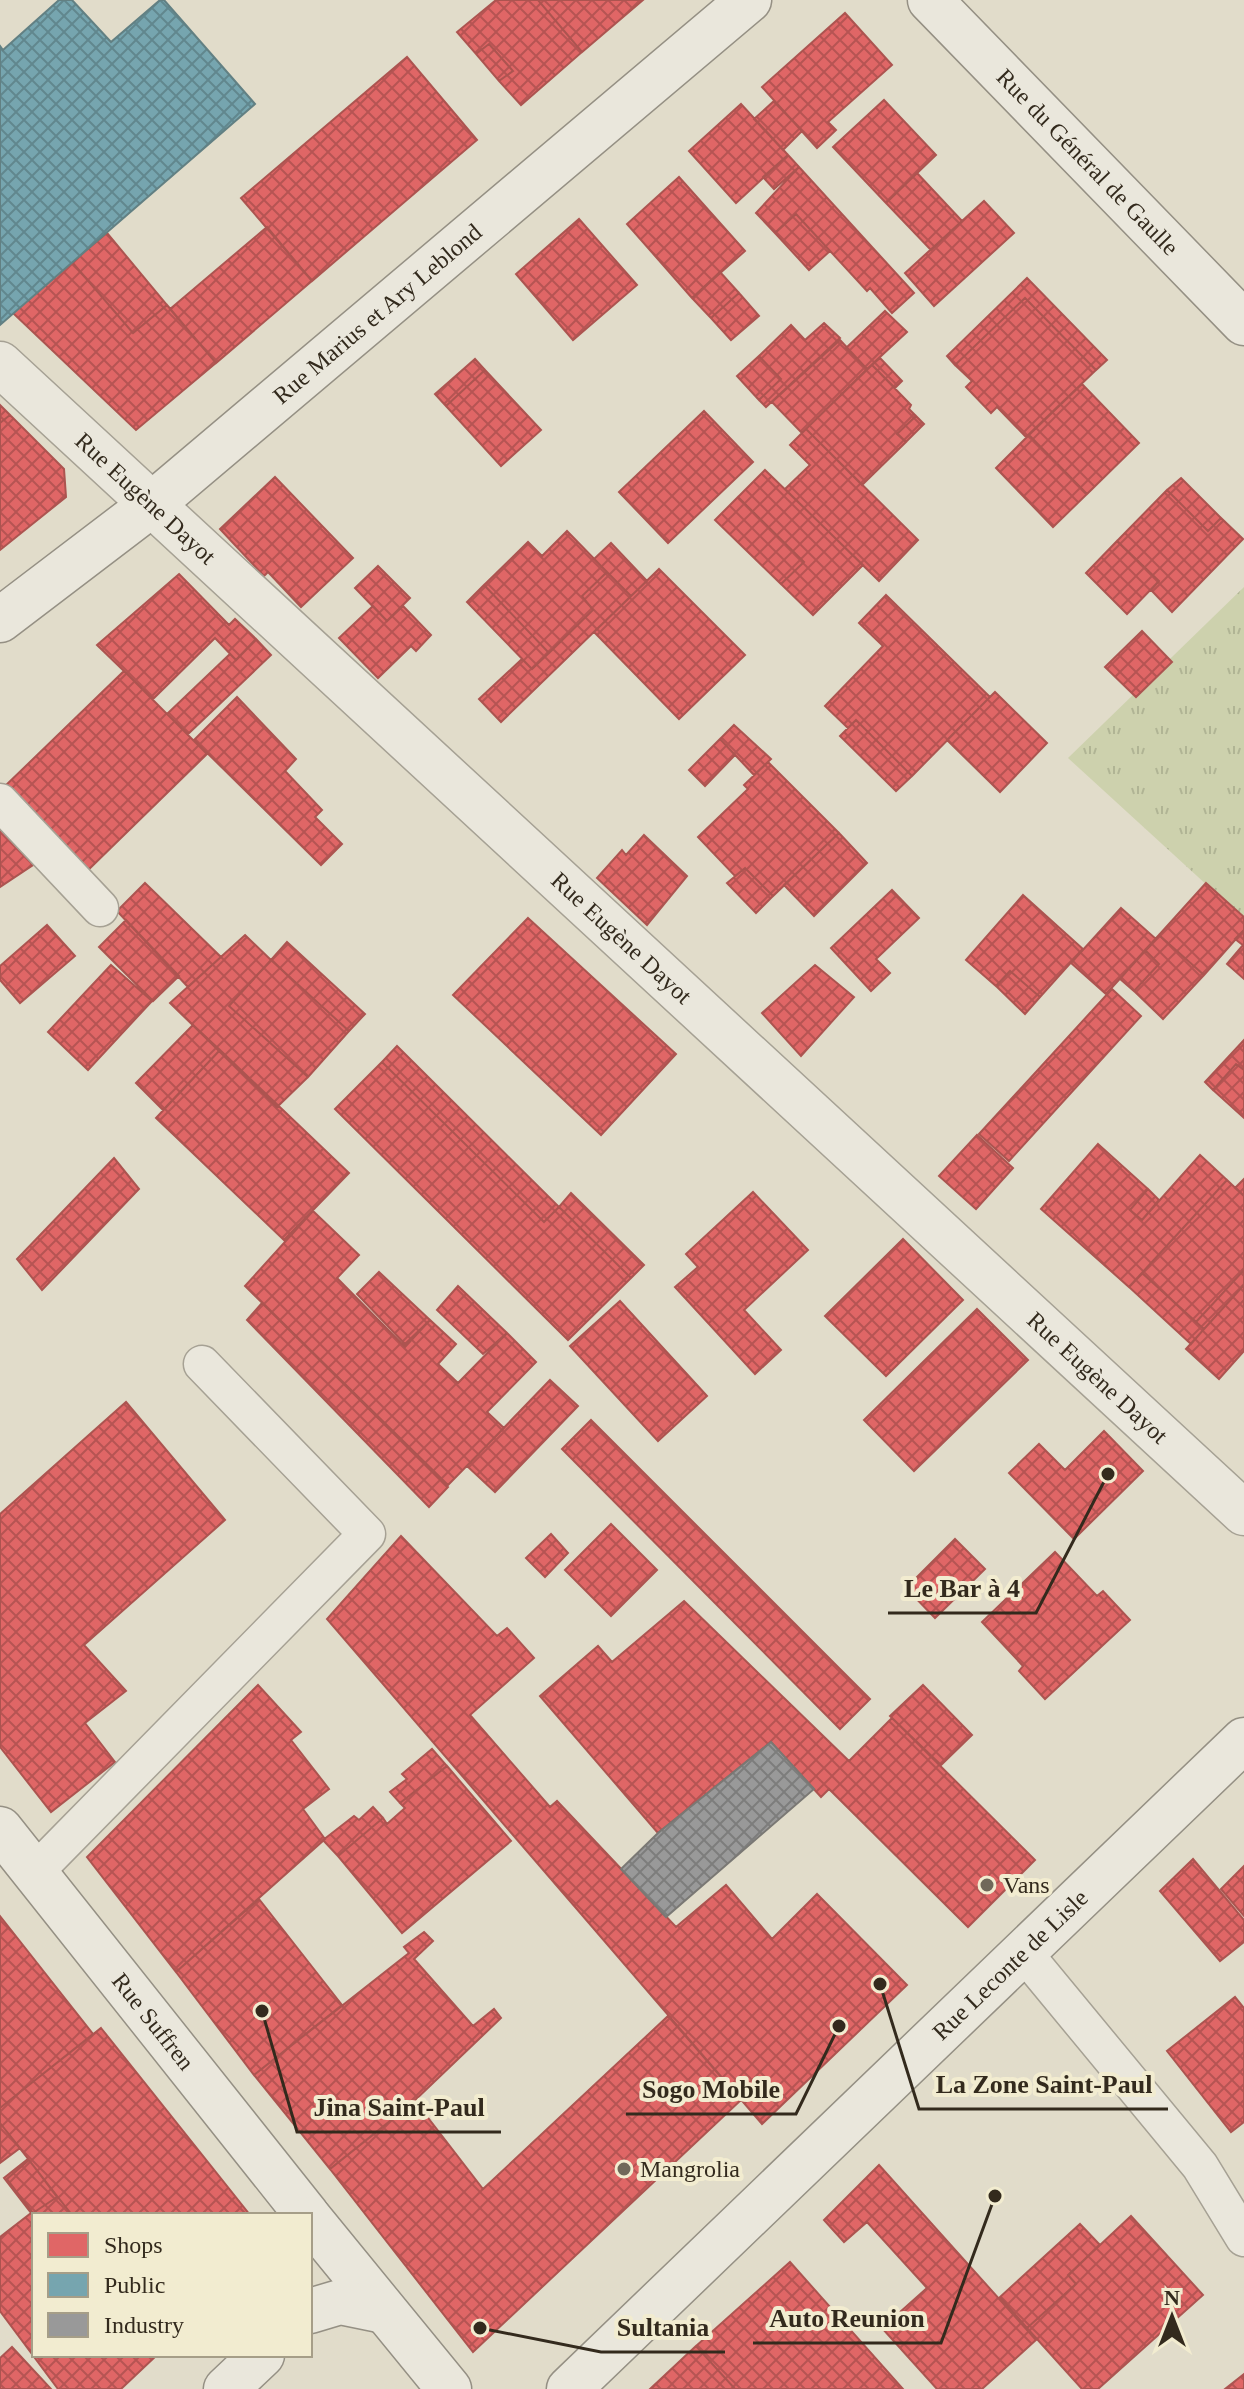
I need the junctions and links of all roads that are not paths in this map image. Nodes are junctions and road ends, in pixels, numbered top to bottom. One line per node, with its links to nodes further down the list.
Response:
1 (749, 0): 5 (street, Rue Marius et Ary Leblond)
2 (930, 0): 3 (street, Rue du Général de Gaulle)
3 (1244, 323)
4 (0, 364): 5 (street, Rue Eugène Dayot)
5 (151, 505): 6 (street, Rue Marius et Ary Leblond); 10 (street, Rue Eugène Dayot)
6 (0, 620)
7 (0, 802): 8 (lane)
8 (100, 908)
9 (202, 1364): 13 (lane)
10 (1244, 1513)
11 (1244, 1740): 14 (street, Rue Leconte de Lisle)
12 (0, 1829): 13 (street, Rue Suffren)
13 (35, 1872): 15 (street, Rue Suffren)
14 (1024, 1953): 17 (lane); 23 (street, Rue Leconte de Lisle)
15 (306, 2213)
16 (312, 2221): 19 (street, Rue Suffren)
17 (1244, 2238)
18 (312, 2310): 19 (street)
19 (384, 2311): 22 (street, Rue Suffren)
20 (260, 2357): 21 (street)
21 (226, 2389)
22 (449, 2389)
23 (569, 2389)

